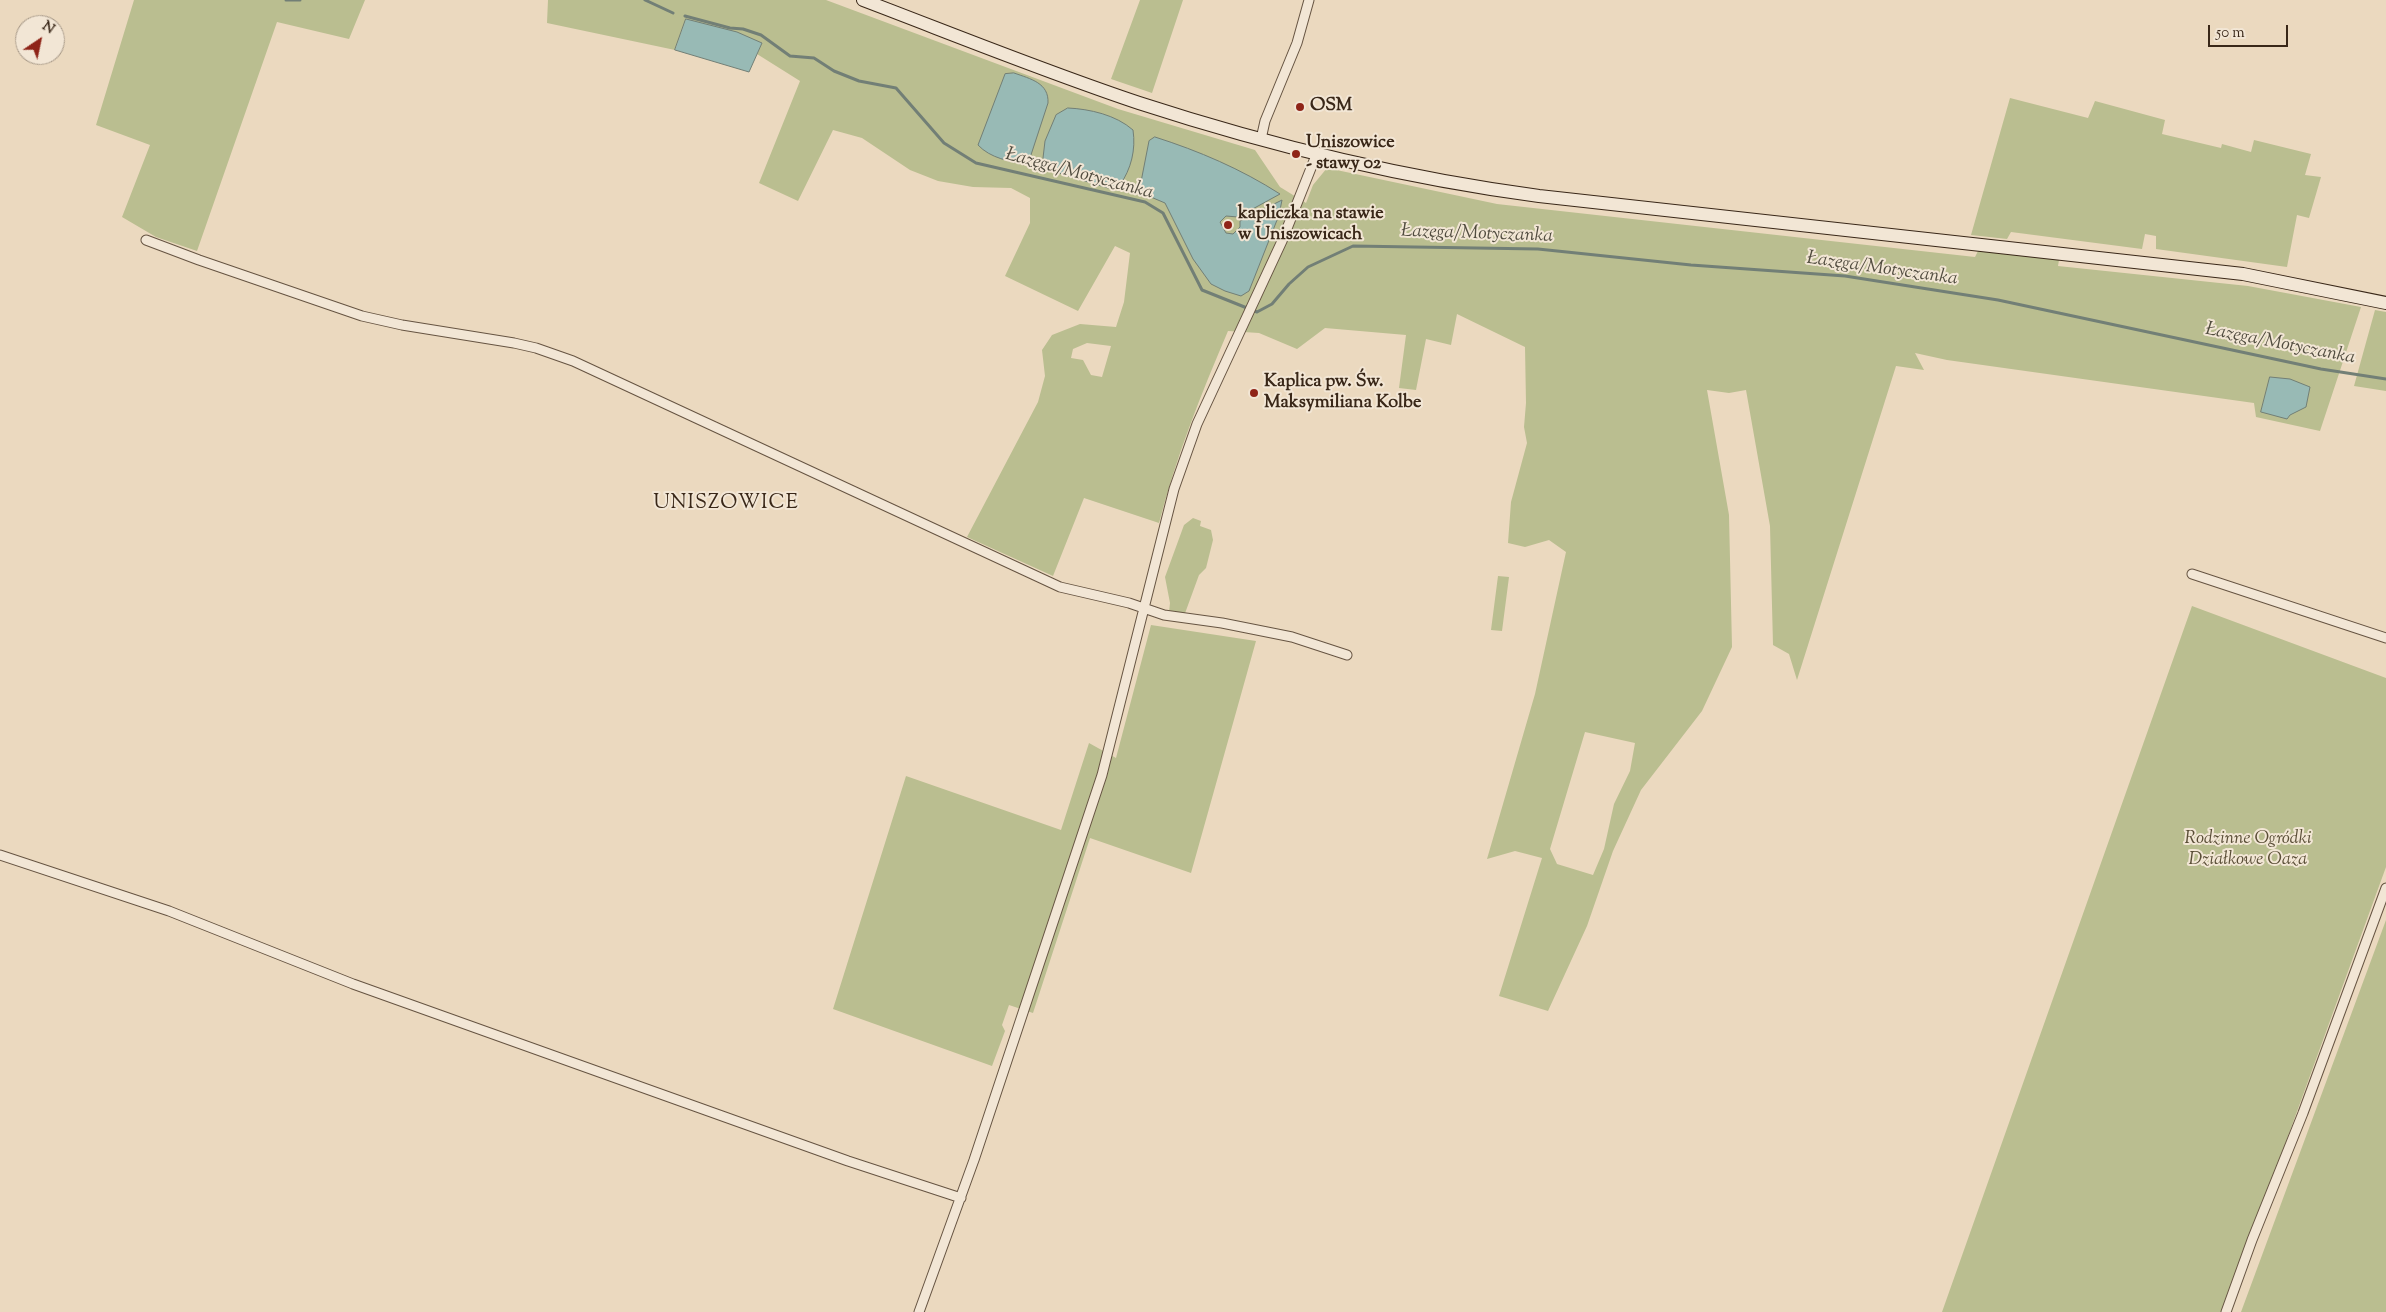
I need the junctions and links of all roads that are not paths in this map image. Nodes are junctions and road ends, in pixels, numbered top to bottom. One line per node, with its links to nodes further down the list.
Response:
1 (863, 0): 3 (street)
2 (1309, 0): 3 (street)
3 (1260, 139): 4 (street)
4 (1317, 153): 6 (street); 8 (street)
5 (146, 240): 8 (street)
6 (2386, 303)
7 (2192, 574): 9 (street)
8 (1145, 608): 10 (street); 13 (street)
9 (2386, 638)
10 (1347, 655)
11 (0, 855): 13 (street)
12 (2386, 888): 15 (street)
13 (961, 1198): 14 (street)
14 (919, 1312)
15 (2226, 1312)

